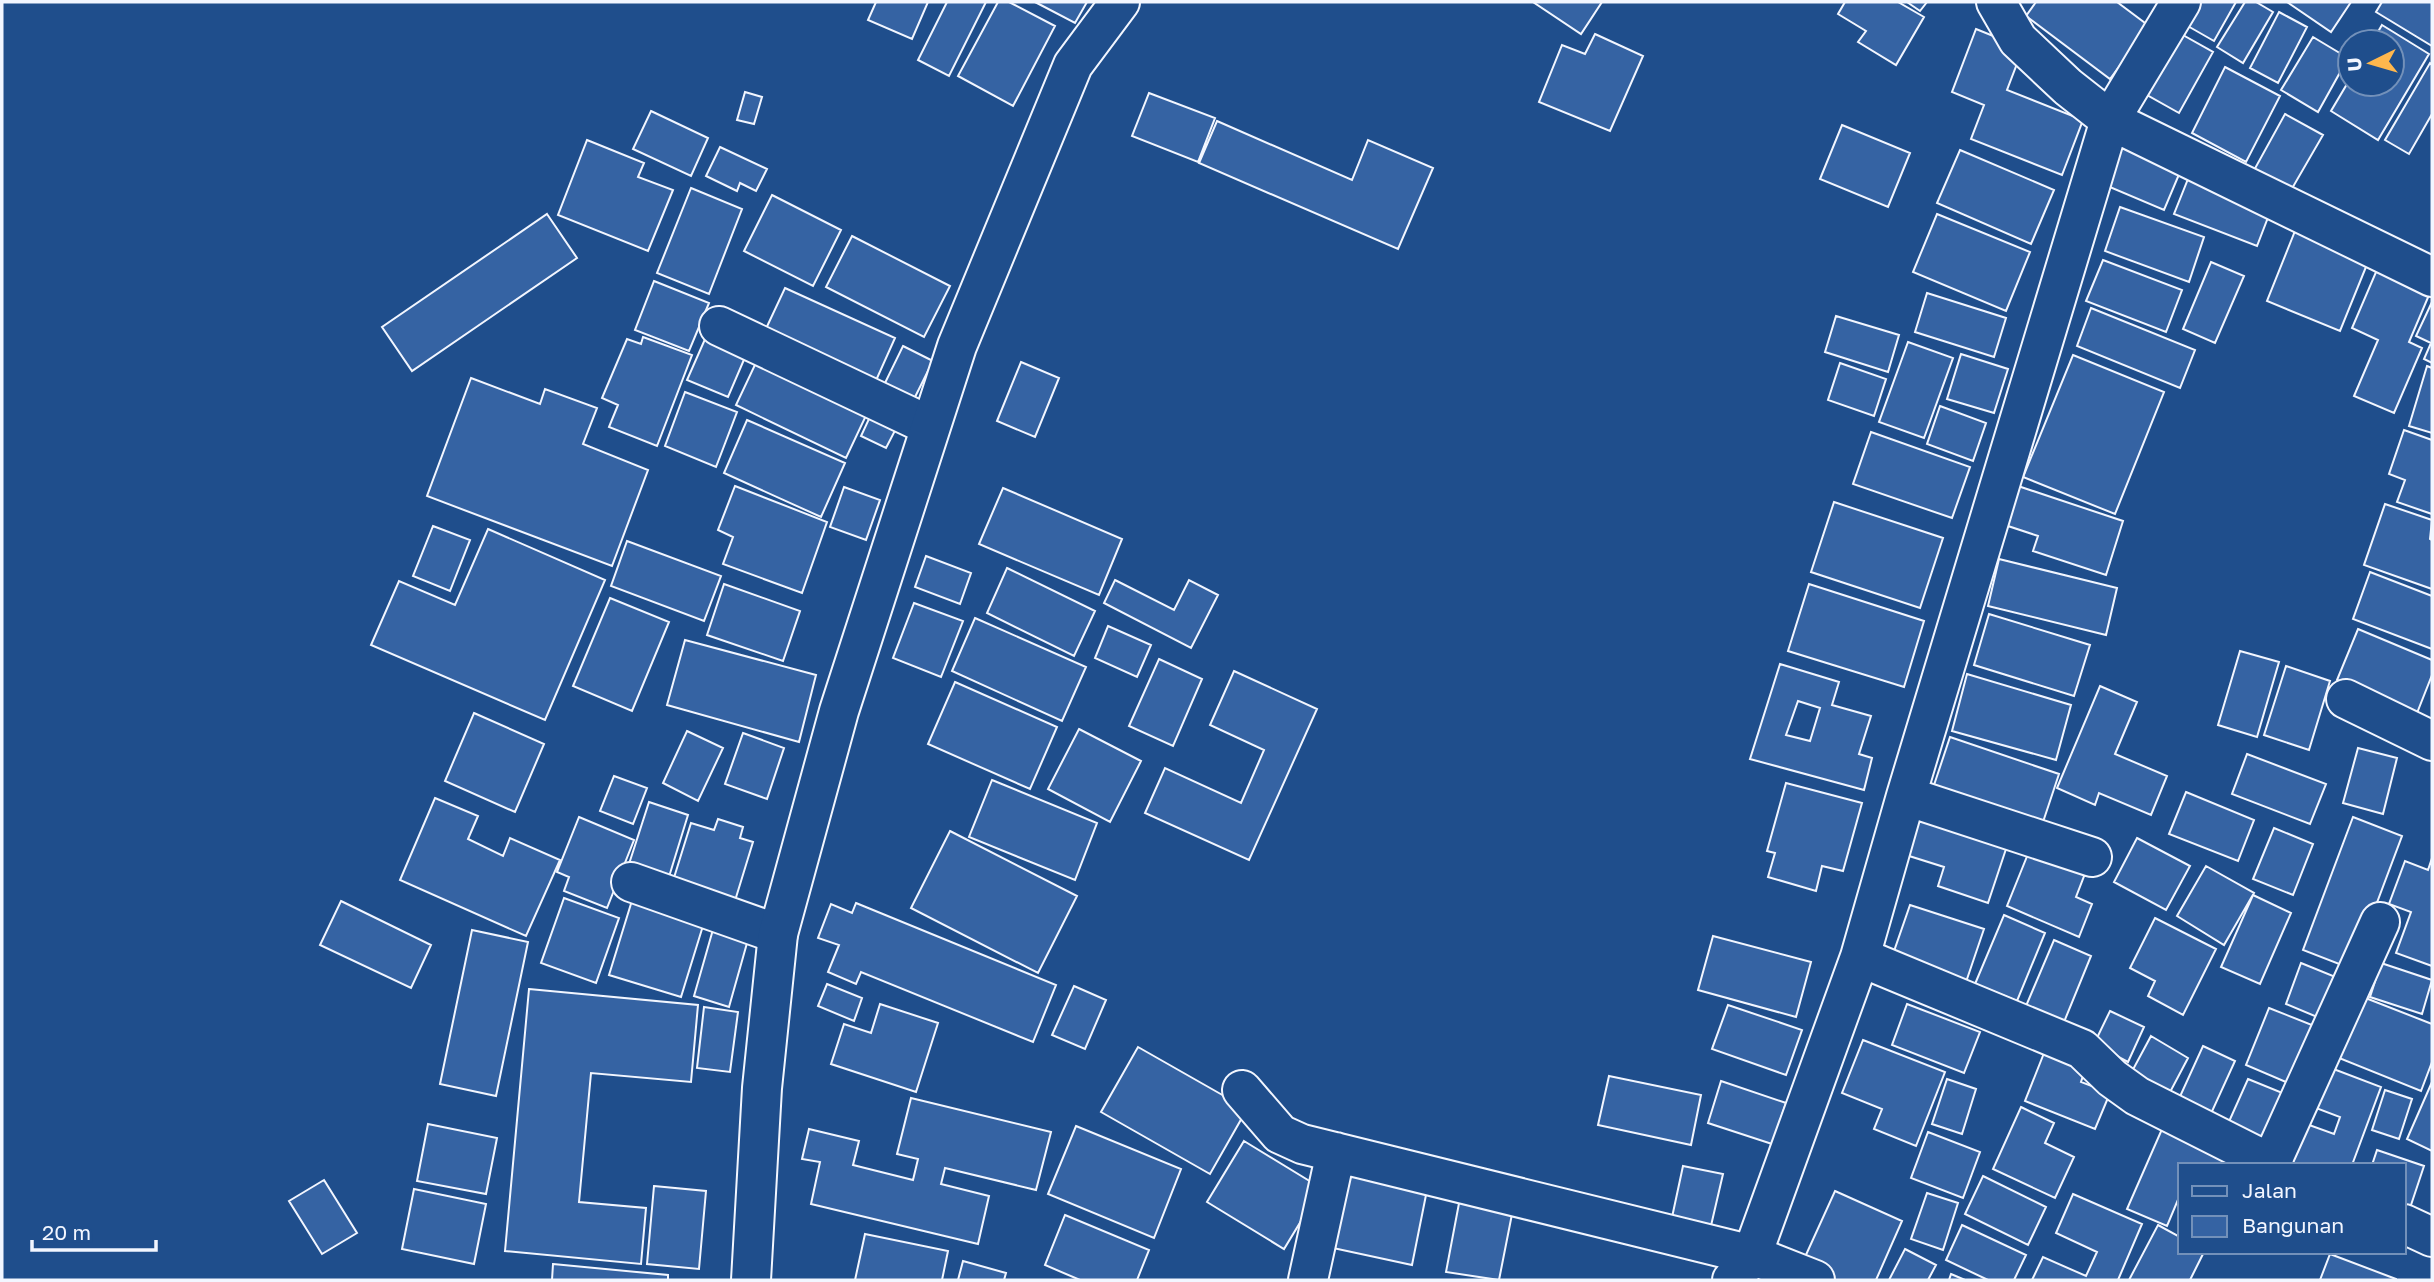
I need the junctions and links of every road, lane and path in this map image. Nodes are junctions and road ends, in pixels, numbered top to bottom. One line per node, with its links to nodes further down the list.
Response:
1 (1120, 2): 7 (street)
2 (1996, 2): 4 (street)
3 (2181, 2): 4 (street)
4 (2110, 120): 5 (street); 10 (street)
5 (2432, 277)
6 (719, 326): 7 (street)
7 (930, 426): 14 (street)
8 (2346, 699): 9 (street)
9 (2432, 740)
10 (1906, 796): 11 (street); 15 (street)
11 (2092, 857)
12 (631, 882): 14 (street)
13 (2381, 922): 19 (street)
14 (778, 934): 23 (street)
15 (1860, 957): 18 (street); 22 (street)
16 (1242, 1090): 17 (street)
17 (1336, 1153): 22 (street); 24 (street)
18 (2271, 1163)
19 (2273, 1163)
20 (2406, 1225): 21 (street)
21 (2432, 1237)
22 (1742, 1268): 25 (street)
23 (751, 1280)
24 (1308, 1280)
25 (1815, 1280)

